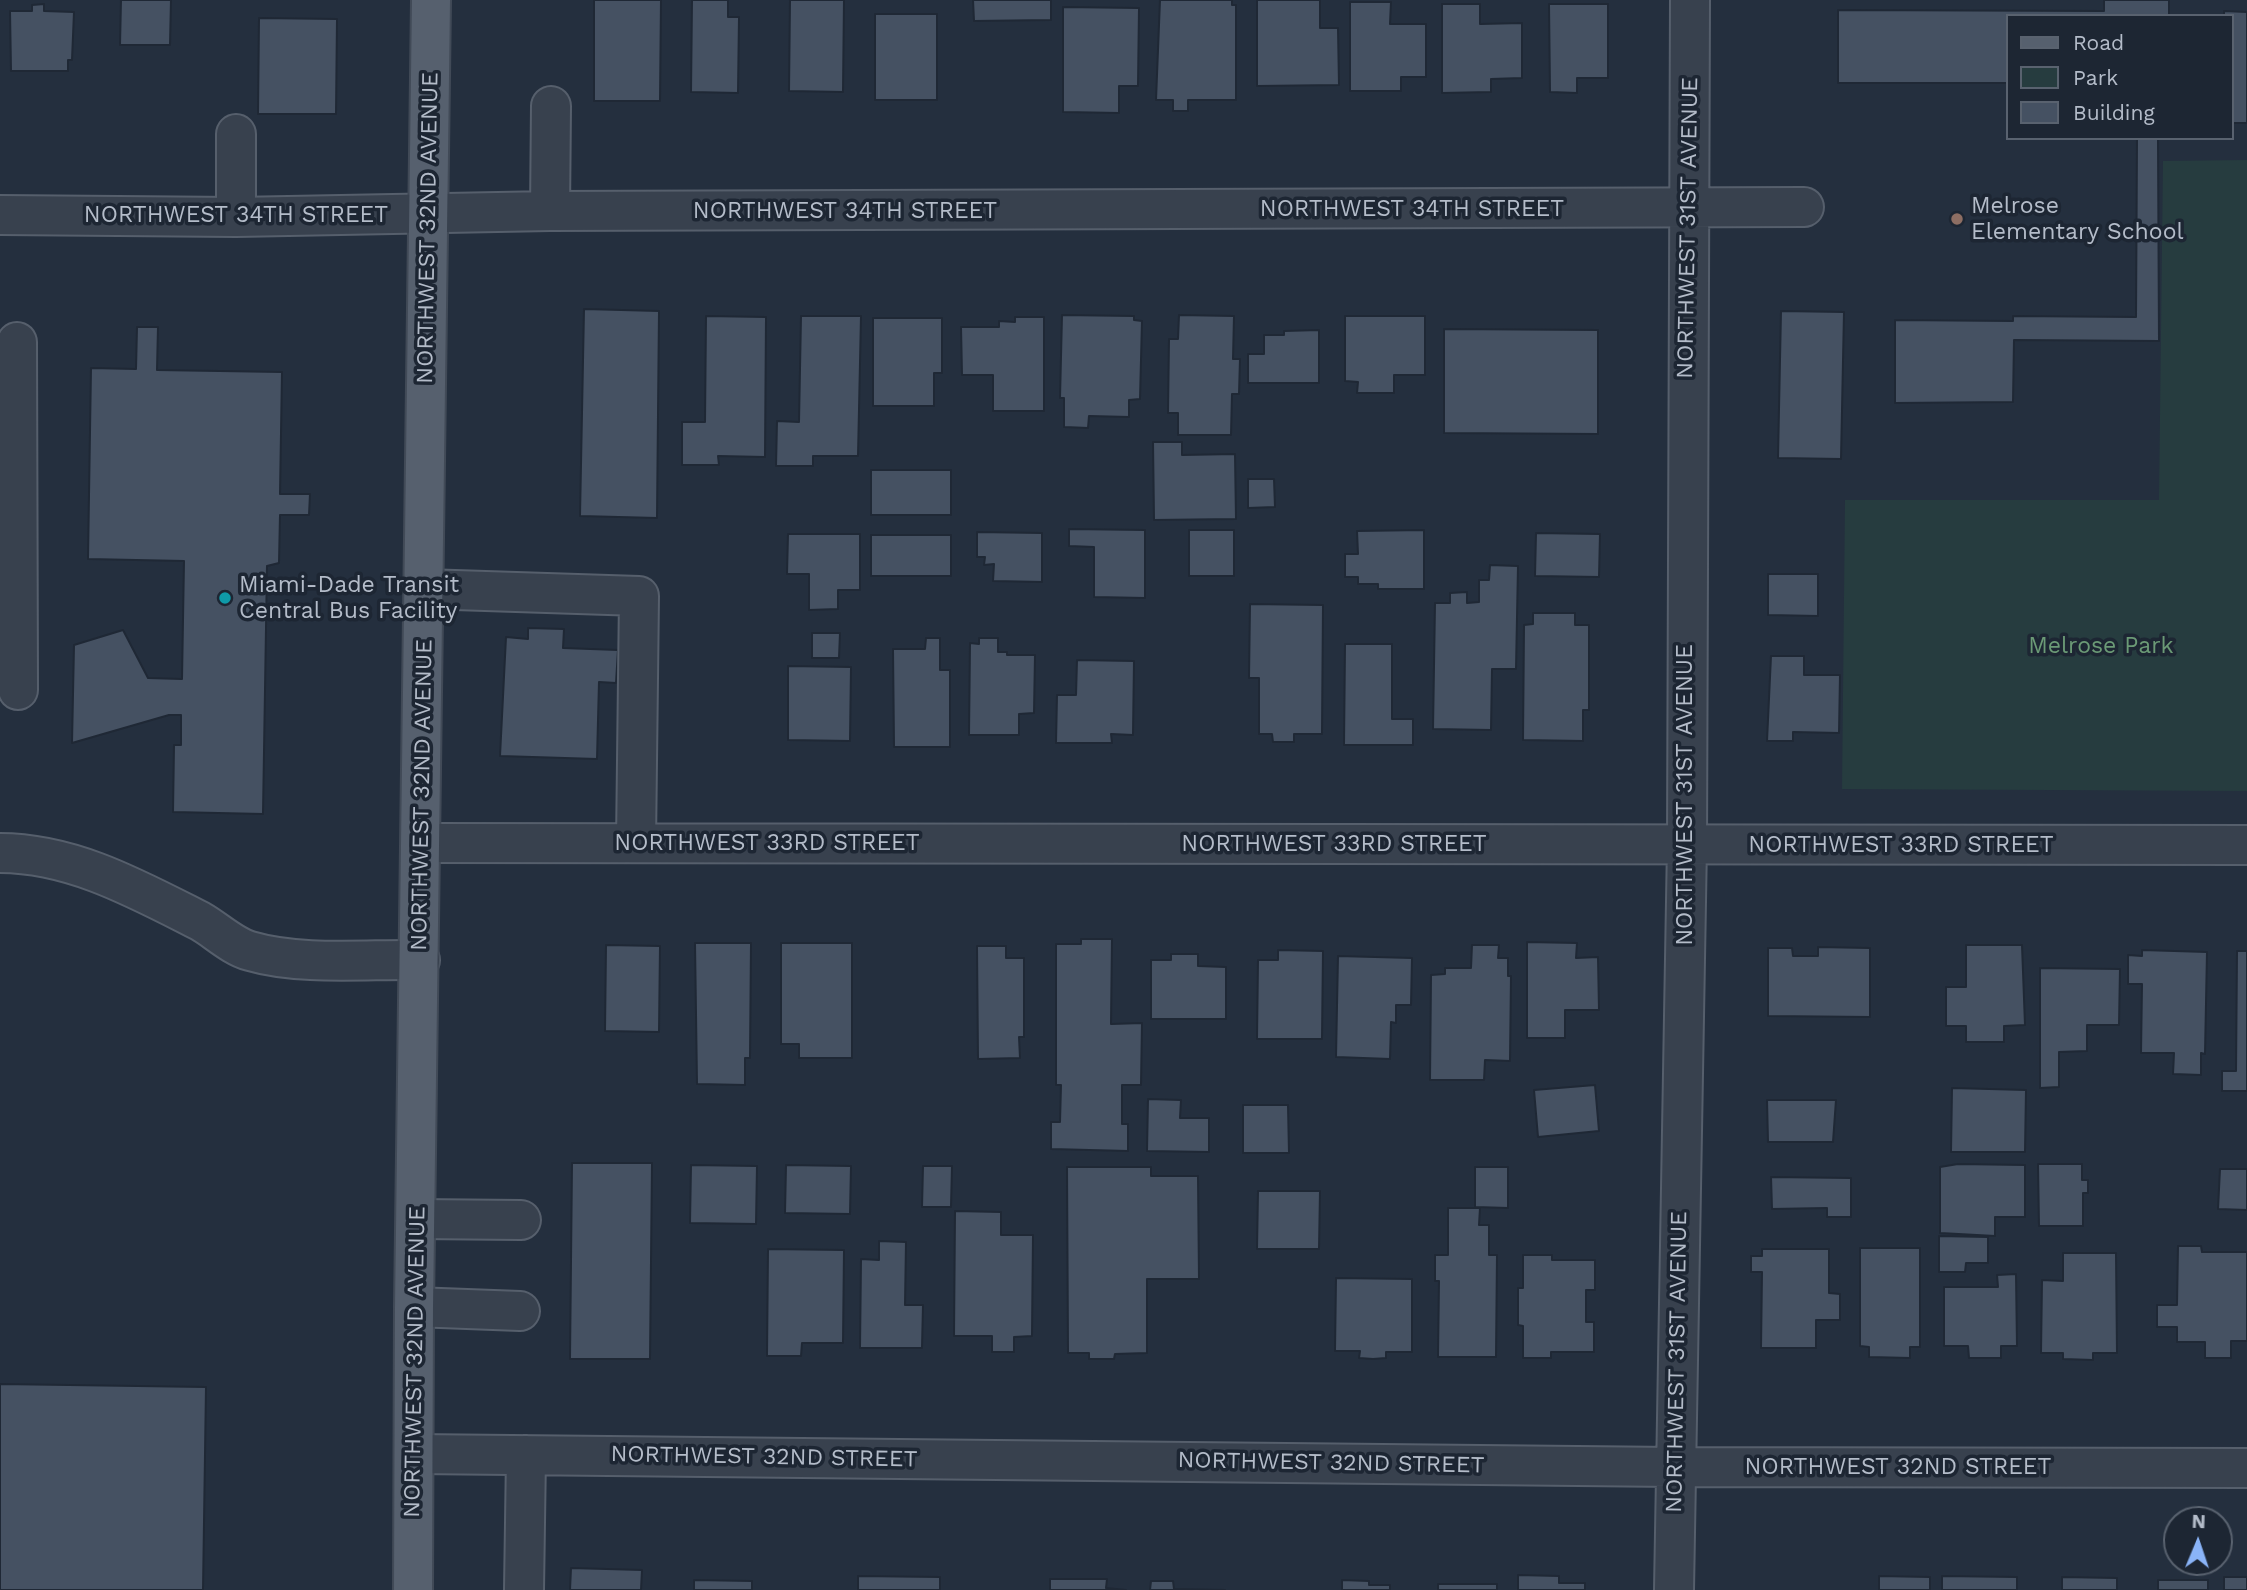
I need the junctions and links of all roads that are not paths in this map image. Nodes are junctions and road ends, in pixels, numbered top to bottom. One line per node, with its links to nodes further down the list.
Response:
1 (430, 0): 8 (main road, NORTHWEST 32ND AVENUE)
2 (1690, 0): 6 (street, NORTHWEST 31ST AVENUE)
3 (551, 106): 7 (street)
4 (236, 134): 10 (street)
5 (1804, 206): 6 (street, NORTHWEST 34TH STREET)
6 (1690, 209): 7 (street, NORTHWEST 34TH STREET); 16 (street, NORTHWEST 31ST AVENUE)
7 (550, 211): 8 (street, NORTHWEST 34TH STREET)
8 (429, 213): 10 (street, NORTHWEST 34TH STREET); 12 (main road, NORTHWEST 32ND AVENUE)
9 (0, 215): 10 (street, NORTHWEST 34TH STREET)
10 (236, 217)
11 (17, 342): 13 (street)
12 (424, 589): 14 (main road, NORTHWEST 32ND AVENUE); 15 (street)
13 (18, 690)
14 (421, 843): 15 (street, NORTHWEST 33RD STREET); 19 (main road, NORTHWEST 32ND AVENUE)
15 (636, 843): 16 (street, NORTHWEST 33RD STREET)
16 (1686, 844): 17 (street, NORTHWEST 33RD STREET); 26 (street, NORTHWEST 31ST AVENUE)
17 (2247, 845)
18 (0, 853): 19 (street)
19 (420, 960): 20 (main road, NORTHWEST 32ND AVENUE)
20 (416, 1219): 21 (street); 22 (main road, NORTHWEST 32ND AVENUE)
21 (521, 1220)
22 (414, 1307): 23 (street); 24 (main road, NORTHWEST 32ND AVENUE)
23 (520, 1311)
24 (415, 1454): 25 (street, NORTHWEST 32ND STREET); 28 (main road, NORTHWEST 32ND AVENUE)
25 (526, 1455): 26 (street, NORTHWEST 32ND STREET); 29 (street)
26 (1674, 1467): 27 (street, NORTHWEST 32ND STREET); 30 (street, NORTHWEST 31ST AVENUE)
27 (2247, 1468)
28 (413, 1590)
29 (524, 1590)
30 (1674, 1590)

